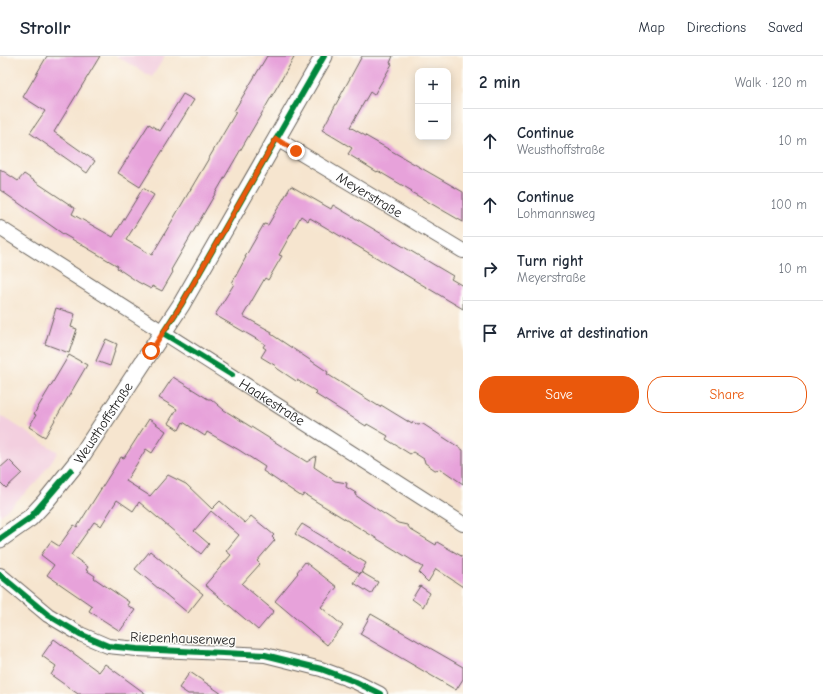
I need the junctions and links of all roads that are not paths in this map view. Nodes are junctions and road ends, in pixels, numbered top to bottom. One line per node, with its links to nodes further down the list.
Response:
1 (324, 56): 2 (street, Weusthoffstraße)
2 (276, 139): 4 (street, Meyerstraße); 5 (street, Weusthoffstraße)
3 (0, 228): 5 (street, Haakestraße)
4 (463, 251)
5 (163, 333): 6 (street, Haakestraße); 7 (street, Weusthoffstraße)
6 (463, 524)
7 (0, 539)
8 (0, 575): 9 (street, Riepenhausenweg)
9 (380, 694)

